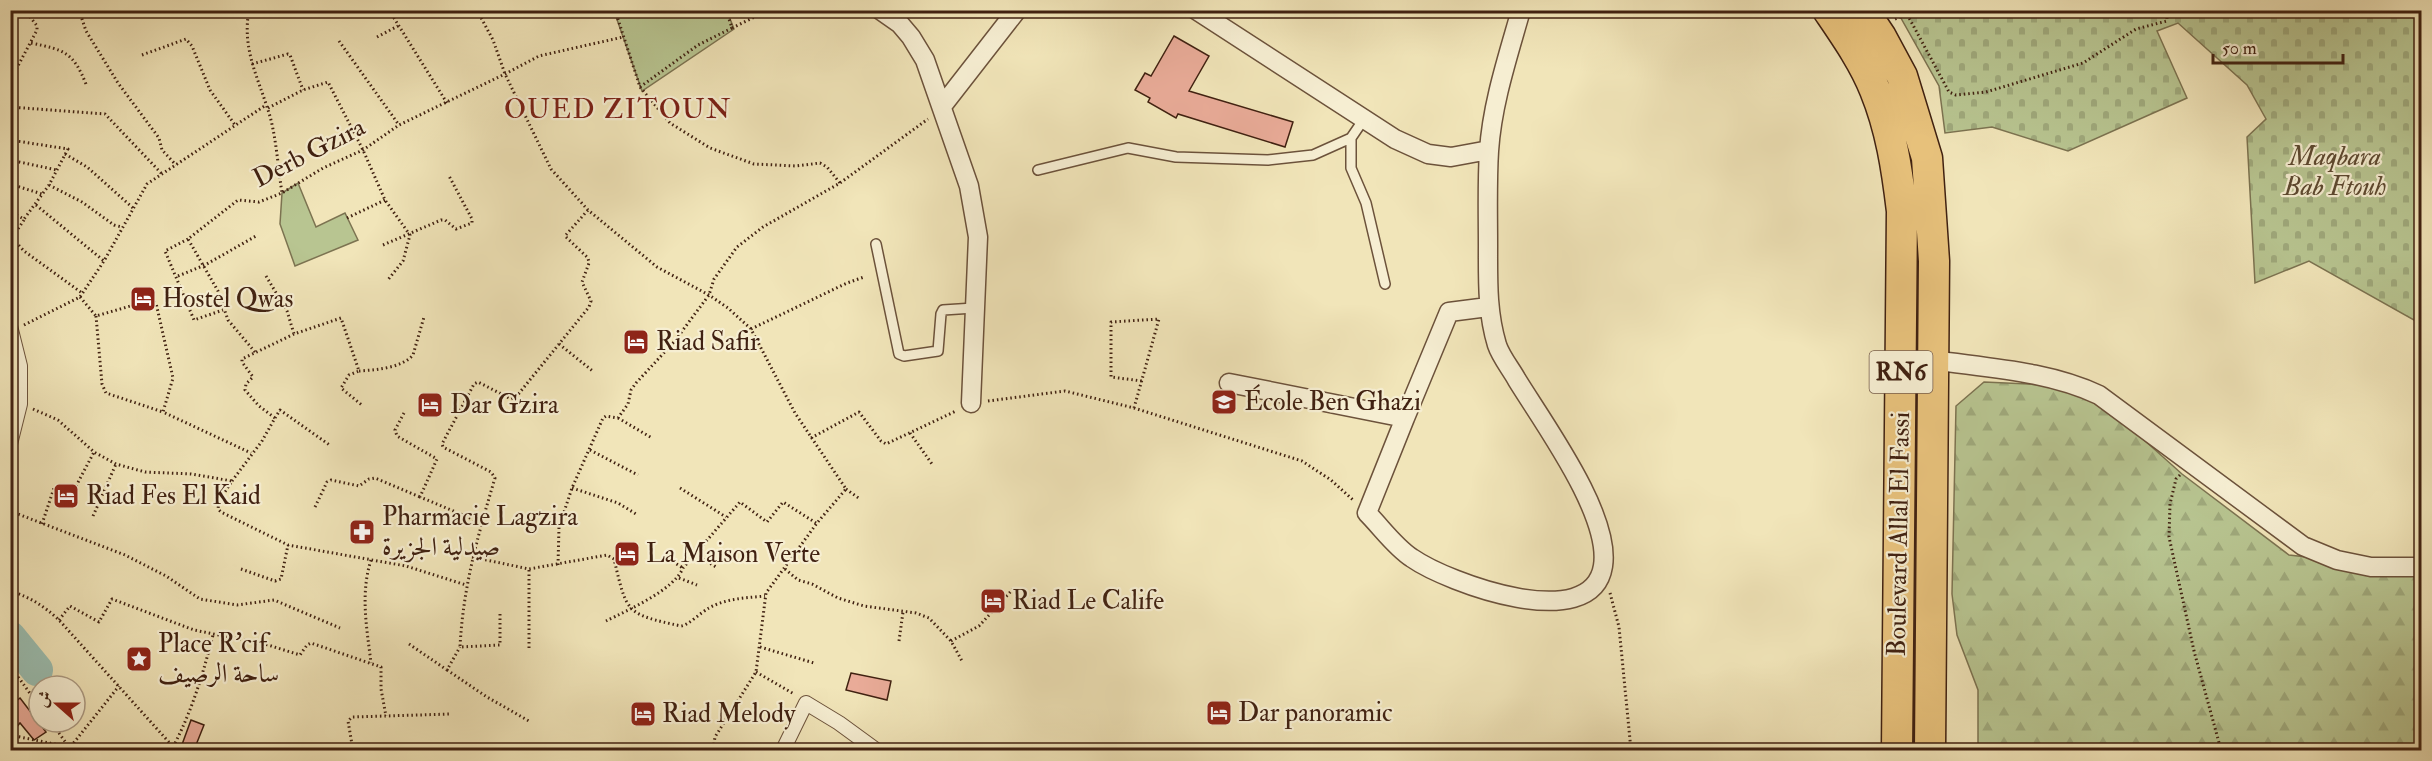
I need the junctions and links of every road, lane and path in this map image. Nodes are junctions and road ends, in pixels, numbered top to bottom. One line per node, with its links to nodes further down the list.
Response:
1 (24, 10): 21 (path)
2 (79, 10): 42 (path)
3 (249, 10): 23 (path)
4 (389, 10): 16 (path)
5 (477, 10): 24 (path)
6 (615, 10): 19 (path)
7 (726, 10): 17 (path)
8 (769, 10): 17 (path)
9 (880, 10): 30 (street)
10 (1017, 10): 30 (street)
11 (1196, 10): 33 (street)
12 (1521, 10): 39 (street)
13 (1828, 10): 179 (main road, Boulevard Allal El Fassi / RN6)
14 (2167, 10): 15 (path)
15 (1877, 15): 84 (main road, Boulevard Allal El Fassi / RN6)
16 (398, 26): 18 (path); 29 (path)
17 (732, 28): 27 (path)
18 (377, 37)
19 (622, 37): 24 (path, Derb Gzira); 27 (path)
20 (339, 41): 35 (path)
21 (31, 43): 25 (path); 26 (path)
22 (142, 55): 34 (path)
23 (252, 64): 28 (path); 32 (path)
24 (505, 74): 29 (path, Derb Gzira); 55 (path)
25 (11, 80)
26 (86, 84)
27 (640, 87): 47 (path)
28 (303, 90): 32 (path); 38 (path)
29 (447, 103): 35 (path, Derb Gzira)
30 (943, 105): 47 (path); 75 (street)
31 (10, 107): 45 (path)
32 (267, 107): 34 (path); 50 (path)
33 (1364, 119): 36 (lane); 39 (street)
34 (235, 125): 42 (path)
35 (399, 125): 38 (path, Derb Gzira)
36 (1351, 138): 44 (lane); 71 (lane)
37 (10, 140): 40 (path)
38 (363, 150): 50 (path, Derb Gzira); 52 (path)
39 (1489, 150): 74 (street)
40 (66, 154): 43 (path); 54 (path)
41 (10, 160): 43 (path)
42 (176, 165): 45 (path)
43 (57, 170): 49 (path)
44 (1038, 170)
45 (162, 174): 54 (path)
46 (449, 176): 60 (path)
47 (840, 183): 73 (path)
48 (10, 184): 51 (path)
49 (49, 185): 51 (path); 59 (path)
50 (282, 193): 62 (path, Derb Gzira)
51 (42, 194): 53 (path)
52 (385, 200): 57 (path); 60 (path)
53 (36, 204): 58 (path); 65 (path)
54 (133, 208): 59 (path)
55 (588, 210): 73 (path); 82 (path)
56 (10, 212): 58 (path)
57 (347, 218)
58 (24, 219): 72 (path)
59 (122, 226): 65 (path)
60 (410, 235): 64 (path); 70 (path)
61 (256, 236): 66 (path)
62 (188, 239): 66 (path); 67 (path, Derb Gzira)
63 (876, 244): 75 (lane)
64 (383, 245)
65 (104, 261): 72 (path)
66 (205, 265): 67 (path); 76 (path)
67 (178, 276): 76 (path)
68 (266, 276): 81 (path)
69 (864, 277): 79 (path)
70 (387, 281)
71 (1385, 284)
72 (81, 295): 77 (path); 80 (path)
73 (709, 295): 79 (path); 96 (path)
74 (1488, 307): 97 (street); 131 (street)
75 (974, 308): 89 (street)
76 (223, 310): 83 (path)
77 (96, 316): 93 (path); 93 (path)
78 (424, 317): 85 (path)
79 (751, 329): 100 (path)
80 (12, 330): 90 (street)
81 (294, 334): 83 (path); 85 (path)
82 (559, 344): 86 (path); 122 (path)
83 (255, 352): 95 (path)
84 (1933, 360): 106 (street); 180 (main road, Boulevard Allal El Fassi / RN6)
85 (359, 371): 91 (path)
86 (594, 372)
87 (1142, 381): 87 (path); 92 (path)
88 (1229, 383): 97 (street)
89 (971, 403): 92 (path); 98 (path)
90 (20, 404): 101 (street); 104 (path)
91 (363, 406)
92 (1134, 408): 118 (path)
93 (163, 412): 105 (path)
94 (404, 413): 114 (path)
95 (275, 418): 102 (path); 105 (path)
96 (618, 418): 99 (path); 103 (path)
97 (1405, 418): 118 (street)
98 (910, 433): 100 (path); 108 (path)
99 (652, 438)
100 (811, 438): 113 (path)
101 (10, 444)
102 (331, 446)
103 (590, 450): 109 (path); 111 (path)
104 (94, 452): 107 (path); 124 (path)
105 (251, 453): 110 (path)
106 (2191, 462): 133 (street); 181 (path)
107 (116, 464): 110 (path); 120 (path)
108 (932, 464)
109 (638, 475)
110 (232, 481): 125 (path)
111 (572, 488): 119 (path); 130 (path)
112 (680, 488): 121 (path)
113 (846, 489): 115 (path); 123 (path)
114 (420, 497): 116 (path); 122 (path)
115 (860, 499)
116 (315, 507)
117 (10, 511): 124 (path)
118 (1367, 513): 131 (street)
119 (636, 514)
120 (93, 516)
121 (726, 517): 123 (path); 126 (path)
122 (482, 523): 128 (path)
123 (817, 523): 137 (path)
124 (42, 524): 149 (path)
125 (288, 545): 129 (path); 135 (path)
126 (695, 554): 132 (path); 134 (path)
127 (665, 556): 134 (path)
128 (472, 557): 136 (path); 139 (path)
129 (370, 560): 139 (path); 158 (path)
130 (558, 565): 136 (path); 144 (path)
131 (1603, 565): 178 (path)
132 (716, 567)
133 (2421, 567)
134 (683, 568): 138 (path)
135 (241, 569)
136 (529, 569): 155 (path)
137 (785, 569): 143 (path); 145 (path)
138 (679, 578): 140 (path); 144 (path)
139 (466, 585): 154 (path)
140 (697, 585)
141 (1013, 589): 152 (path)
142 (10, 591): 147 (path)
143 (765, 596): 144 (path); 156 (path)
144 (630, 609): 148 (path)
145 (903, 612): 151 (path); 152 (path)
146 (501, 614): 154 (path)
147 (59, 620): 150 (path); 163 (path)
148 (606, 621)
149 (340, 628)
150 (213, 635): 158 (path); 172 (path)
151 (899, 641)
152 (951, 641): 157 (path)
153 (409, 644): 160 (path)
154 (460, 647): 160 (path)
155 (529, 648)
156 (760, 648): 159 (path); 161 (path)
157 (962, 661)
158 (371, 663): 167 (path)
159 (814, 663)
160 (447, 670): 168 (path)
161 (756, 672): 165 (path); 175 (path)
162 (10, 673): 164 (path)
163 (119, 686): 171 (path); 172 (path)
164 (27, 689)
165 (803, 699)
166 (451, 714): 167 (path)
167 (386, 716): 174 (path)
168 (529, 721)
169 (59, 734): 171 (path)
170 (10, 735): 171 (path)
171 (69, 749): 173 (path)
172 (174, 749)
173 (77, 750)
174 (353, 750)
175 (713, 750)
176 (783, 750): 177 (street)
177 (876, 750)
178 (1631, 750)
179 (1897, 750)
180 (1930, 750)
181 (2221, 750)

